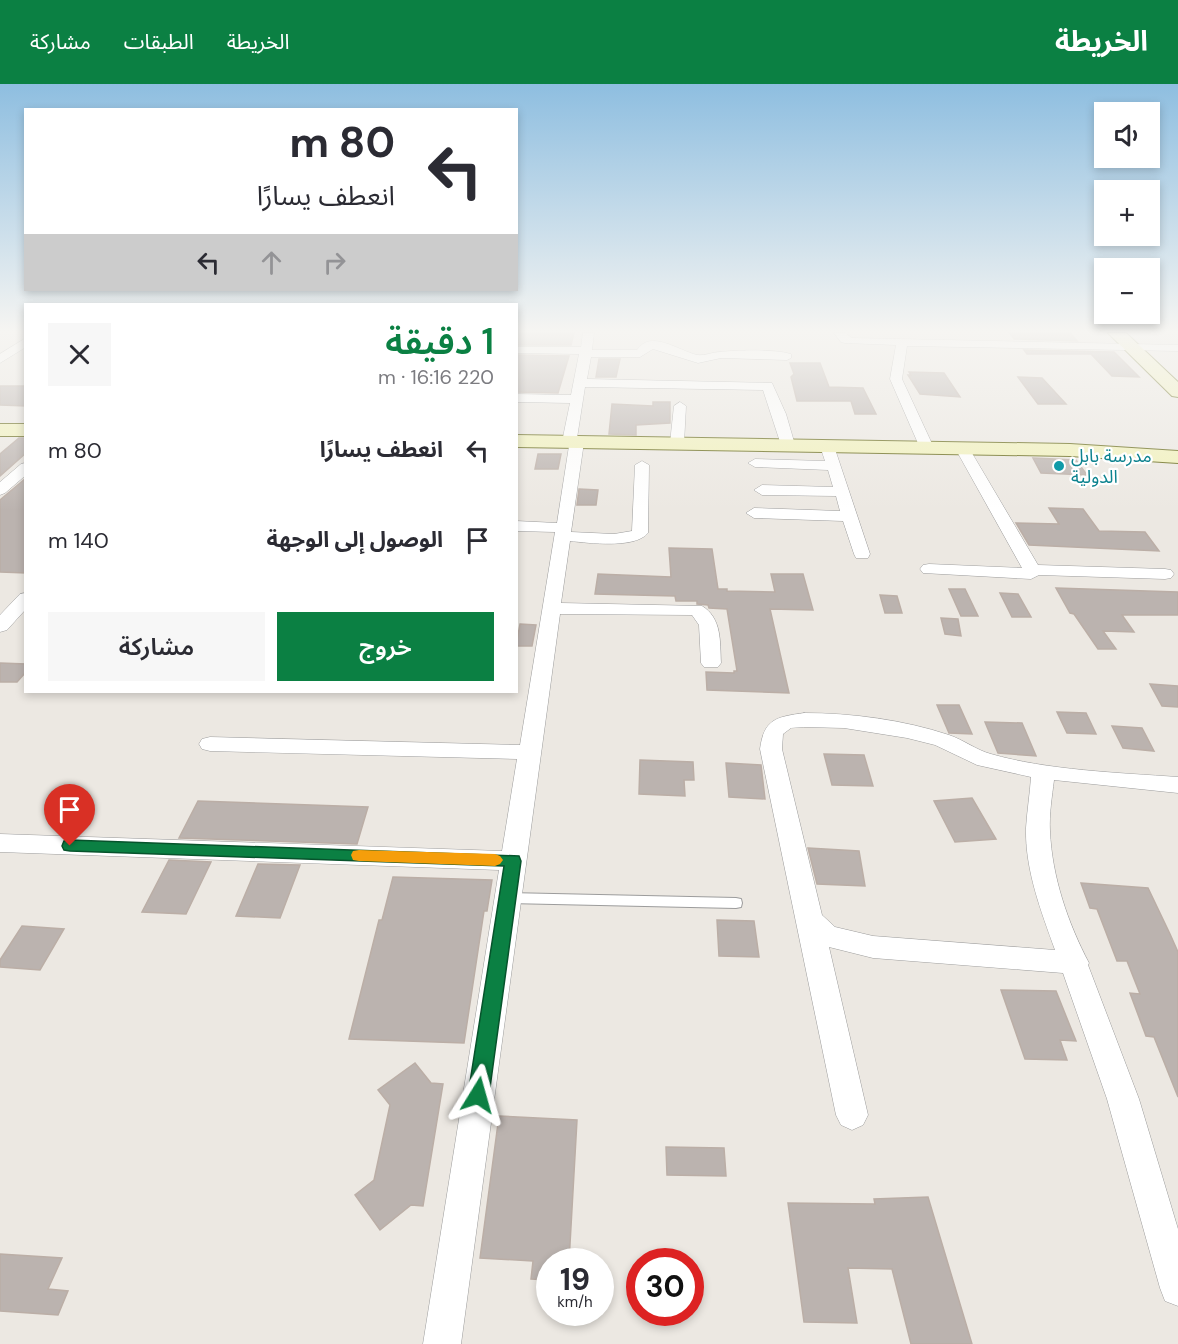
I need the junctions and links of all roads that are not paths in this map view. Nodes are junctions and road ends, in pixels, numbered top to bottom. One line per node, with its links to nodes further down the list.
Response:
1 (578, 392): 5 (street)
2 (773, 392): 10 (street)
3 (902, 392): 12 (street)
4 (518, 398): 5 (street)
5 (576, 399): 8 (street)
6 (680, 406): 9 (street)
7 (518, 441): 8 (main road)
8 (573, 442): 9 (main road); 25 (street)
9 (677, 443): 10 (main road)
10 (788, 445): 11 (main road)
11 (827, 446): 12 (main road); 17 (street)
12 (927, 448): 13 (main road)
13 (962, 448): 14 (main road); 28 (street)
14 (1178, 457)
15 (755, 463): 17 (street)
16 (642, 465): 25 (street)
17 (833, 466): 21 (street)
18 (24, 469): 19 (street)
19 (0, 490)
20 (762, 490): 21 (street)
21 (841, 492): 23 (street)
22 (754, 513): 23 (street)
23 (849, 516): 26 (street)
24 (518, 526): 25 (street)
25 (564, 532): 31 (street)
26 (862, 554)
27 (929, 569): 28 (street)
28 (1032, 570): 29 (street)
29 (1165, 574)
30 (24, 600): 32 (street)
31 (553, 608): 33 (street); 35 (street)
32 (0, 626)
33 (711, 663)
34 (210, 744): 35 (street)
35 (529, 752): 39 (street)
36 (1043, 771): 37 (street); 42 (street); 43 (street)
37 (1178, 785)
38 (0, 843): 39 (street)
39 (513, 861): 40 (street)
40 (507, 898): 41 (lane); 46 (street)
41 (736, 903)
42 (810, 919): 43 (street); 44 (street)
43 (1075, 963): 45 (street)
44 (852, 1115)
45 (1178, 1288)
46 (442, 1344)

